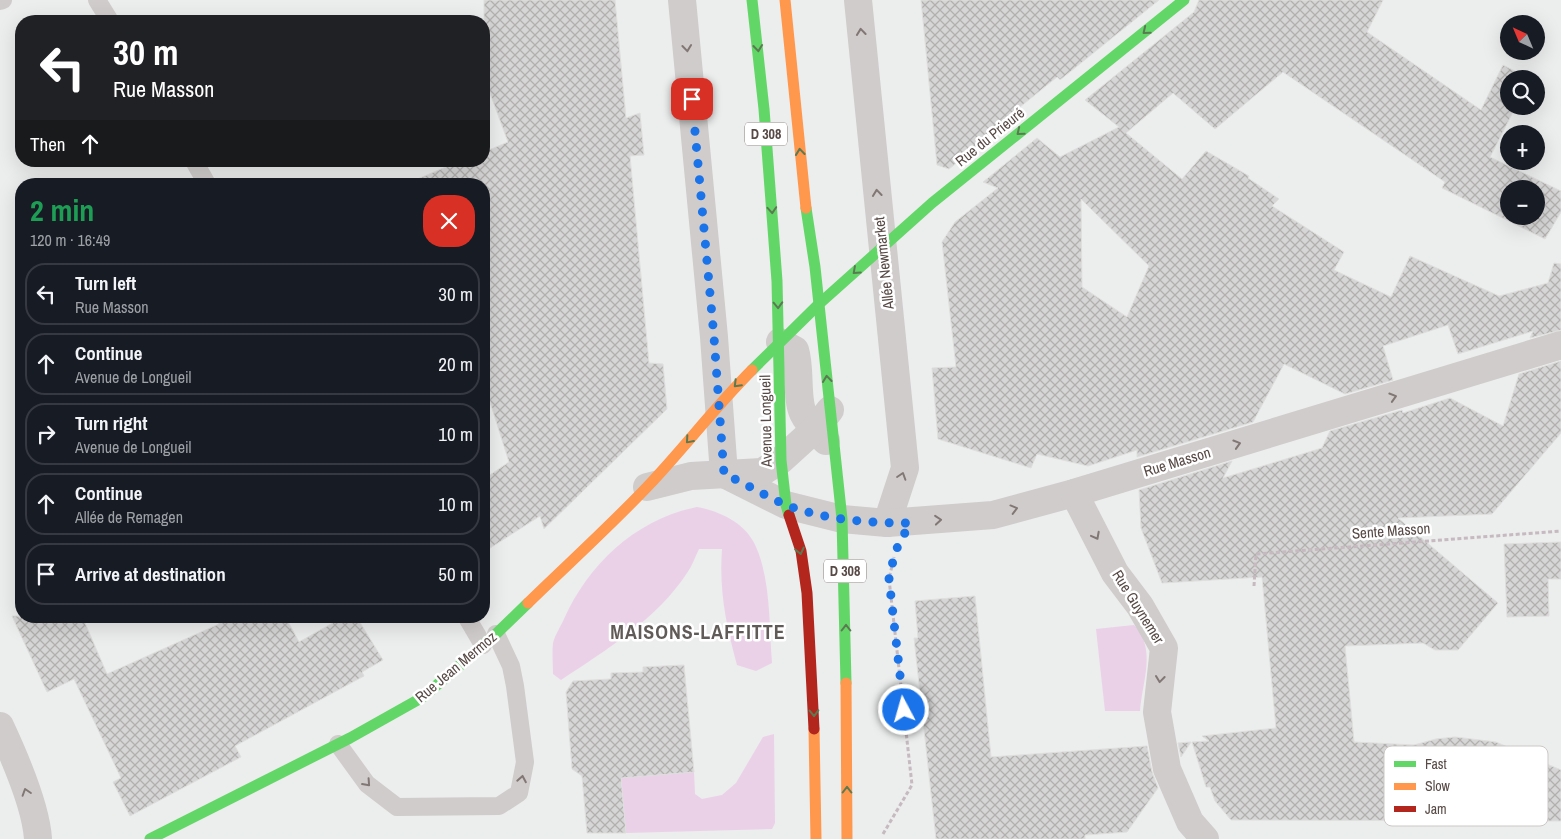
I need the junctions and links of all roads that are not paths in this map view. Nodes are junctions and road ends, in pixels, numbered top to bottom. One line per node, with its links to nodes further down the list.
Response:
1 (97, 0): 7 (lane)
2 (682, 0): 14 (street, one-way to 14)
3 (752, 0): 12 (main road, Avenue Longueil / D 308, one-way to 12)
4 (785, 0): 11 (main road, D 308, one-way to 4)
5 (858, 0): 10 (street, Allée Newmarket, one-way to 5)
6 (1184, 0): 10 (main road, Rue du Prieuré, one-way to 10)
7 (106, 15)
8 (197, 167): 9 (lane)
9 (204, 178)
10 (882, 247): 11 (main road, Rue du Prieuré, one-way to 11); 23 (street, Allée Newmarket, one-way to 10)
11 (819, 304): 12 (main road, Rue Jean Mermoz); 15 (main road, D 308, one-way to 11)
12 (780, 342): 14 (main road, Rue Jean Mermoz, one-way to 14); 15 (street); 17 (main road, Avenue Longueil / D 308)
13 (1561, 346): 20 (street, Rue Masson, one-way to 13)
14 (720, 402): 18 (street); 19 (main road, Rue Jean Mermoz, one-way to 19)
15 (822, 420): 16 (street); 17 (street, Rue Jean Mermoz)
16 (835, 448): 22 (main road, D 308)
17 (781, 460): 18 (street, Rue Jean Mermoz); 21 (main road, Avenue Longueil / D 308)
18 (724, 474): 19 (street, Rue Jean Mermoz); 21 (street, Rue Masson)
19 (647, 487): 25 (main road, Rue Jean Mermoz)
20 (1074, 493): 23 (street, Rue Masson, one-way to 20); 33 (street, Rue Guynemer, one-way to 33)
21 (786, 505): 22 (street, Rue Masson); 31 (main road, Avenue Longueil / D 308, one-way to 31)
22 (842, 520): 23 (street, Rue Masson); 32 (main road, D 308, one-way to 22)
23 (899, 523)
24 (470, 623): 26 (lane)
25 (496, 634): 26 (main road, Rue Jean Mermoz); 28 (lane, one-way to 25)
26 (483, 645): 28 (main road, Rue Jean Mermoz)
27 (0, 726): 29 (street, one-way to 27)
28 (338, 744): 30 (main road, Rue Jean Mermoz)
29 (38, 839)
30 (150, 839)
31 (816, 839)
32 (847, 839)
33 (1205, 839)

